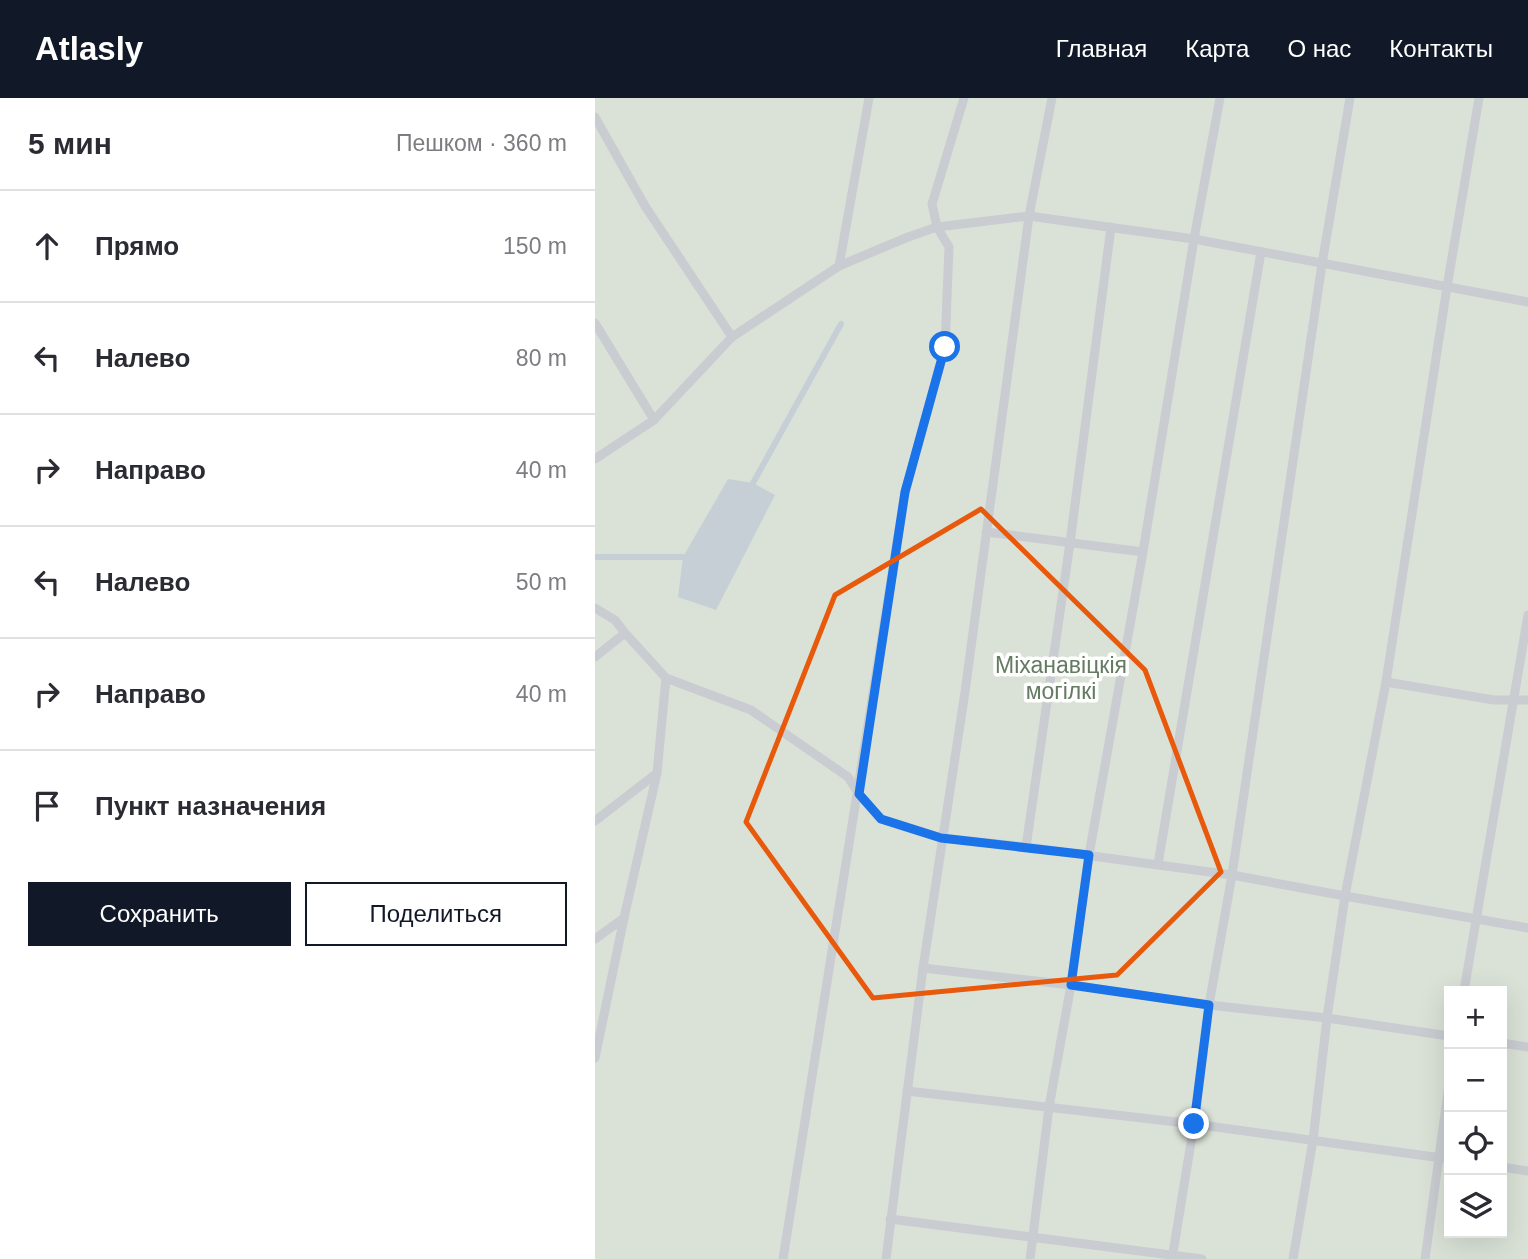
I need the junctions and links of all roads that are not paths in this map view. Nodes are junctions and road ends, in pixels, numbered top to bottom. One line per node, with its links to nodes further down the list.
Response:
1 (869, 98): 14 (lane)
2 (964, 98): 9 (lane)
3 (1052, 98): 8 (lane)
4 (1220, 98): 11 (lane)
5 (1350, 98): 13 (lane)
6 (1479, 98): 15 (lane)
7 (595, 117): 18 (lane)
8 (1029, 216): 9 (lane); 10 (lane); 21 (lane)
9 (937, 227): 14 (lane); 33 (lane)
10 (1111, 227): 11 (lane); 22 (lane)
11 (1194, 239): 12 (lane); 23 (lane)
12 (1261, 252): 13 (lane); 38 (lane)
13 (1322, 264): 15 (lane); 39 (lane)
14 (839, 266): 18 (lane)
15 (1447, 288): 16 (lane); 29 (lane)
16 (1528, 302)
17 (595, 323): 19 (lane)
18 (732, 337): 19 (lane)
19 (654, 420): 20 (lane)
20 (595, 459)
21 (986, 532): 22 (lane); 35 (lane)
22 (1070, 543): 23 (lane); 36 (lane)
23 (1143, 552): 37 (lane)
24 (595, 608): 26 (lane)
25 (1528, 614): 30 (lane)
26 (625, 633): 27 (lane); 28 (lane)
27 (595, 657)
28 (666, 678): 32 (lane); 33 (lane)
29 (1386, 682): 30 (lane); 40 (lane)
30 (1514, 699): 31 (lane); 42 (lane)
31 (1528, 700)
32 (657, 773): 34 (lane); 41 (lane)
33 (859, 794): 35 (lane); 66 (lane)
34 (595, 821)
35 (941, 838): 36 (lane); 45 (lane)
36 (1026, 847): 37 (lane)
37 (1089, 855): 38 (lane); 46 (lane)
38 (1158, 864): 39 (lane)
39 (1232, 875): 40 (lane); 48 (lane)
40 (1345, 896): 42 (lane); 49 (lane)
41 (624, 919): 44 (lane); 53 (lane)
42 (1476, 920): 43 (lane); 47 (lane)
43 (1528, 928)
44 (595, 939)
45 (923, 968): 46 (lane); 54 (lane)
46 (1071, 985): 48 (lane); 55 (lane)
47 (1465, 986)
48 (1209, 1005): 49 (lane); 57 (lane)
49 (1327, 1018): 50 (lane); 58 (lane)
50 (1444, 1035)
51 (1507, 1044): 52 (lane)
52 (1528, 1046)
53 (595, 1058)
54 (907, 1091): 55 (lane); 63 (lane)
55 (1049, 1107): 57 (lane); 64 (lane)
56 (1445, 1112): 59 (lane)
57 (1194, 1124): 58 (lane); 65 (lane)
58 (1313, 1140): 59 (lane); 70 (lane)
59 (1438, 1158): 60 (lane); 71 (lane)
60 (1444, 1159)
61 (1507, 1168): 62 (lane)
62 (1528, 1171)
63 (890, 1219): 64 (lane); 67 (lane)
64 (1034, 1236): 65 (lane); 68 (lane)
65 (1172, 1257): 69 (lane)
66 (783, 1259)
67 (886, 1259)
68 (1030, 1259)
69 (1202, 1259)
70 (1293, 1259)
71 (1425, 1259)

